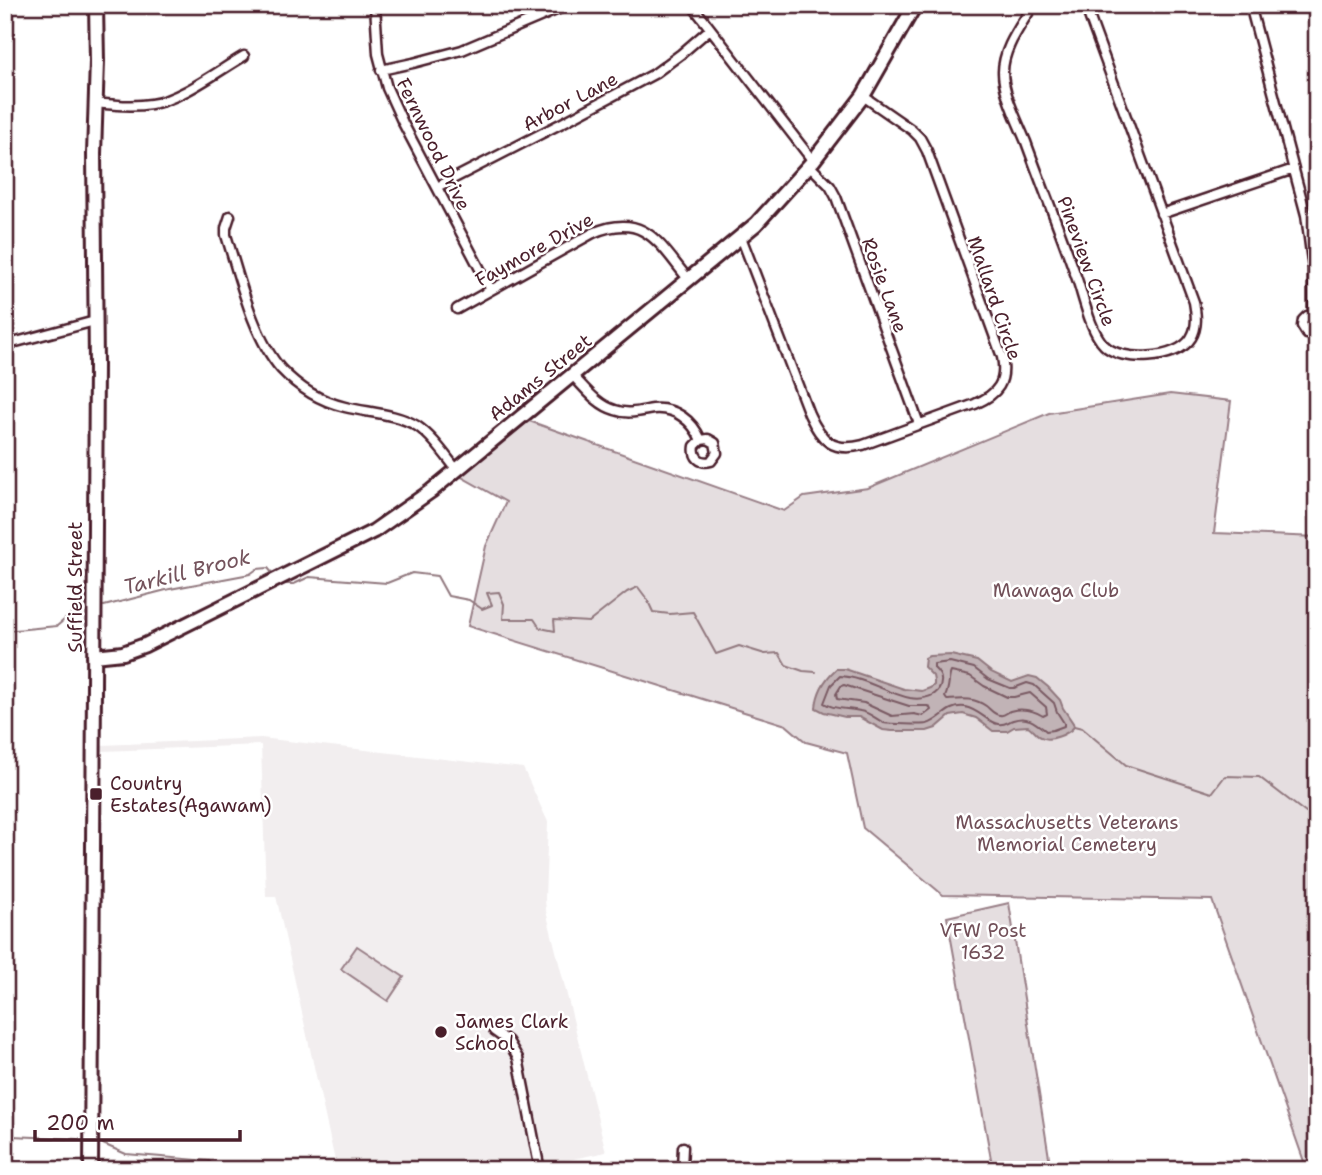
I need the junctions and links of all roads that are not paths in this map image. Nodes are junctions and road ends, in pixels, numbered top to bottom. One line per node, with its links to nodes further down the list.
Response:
1 (96, 5): 13 (main road, Suffield Street)
2 (375, 5): 11 (street, Fernwood Drive)
3 (568, 5): 11 (street)
4 (692, 5): 9 (street, Rosie Lane)
5 (915, 5): 12 (main road, Adams Street)
6 (1033, 5): 17 (street, Pineview Circle)
7 (1085, 5): 17 (street, Pineview Circle)
8 (1250, 5): 15 (street)
9 (710, 29): 14 (street, Rosie Lane); 16 (street, Arbor Lane)
10 (244, 56): 13 (street)
11 (381, 70): 16 (street, Fernwood Drive)
12 (863, 96): 14 (main road, Adams Street); 28 (street, Mallard Circle)
13 (96, 103): 24 (main road, Suffield Street)
14 (811, 163): 19 (main road, Adams Street); 28 (street, Rosie Lane)
15 (1294, 169): 17 (street); 23 (street)
16 (437, 187): 21 (street, Fernwood Drive)
17 (1161, 214)
18 (230, 216): 30 (street)
19 (741, 237): 20 (main road, Adams Street); 28 (street, Mallard Circle)
20 (689, 280): 21 (street, Faymore Drive); 27 (main road, Adams Street)
21 (491, 290): 22 (street, Faymore Drive)
22 (457, 309)
23 (1315, 315): 25 (street)
24 (94, 321): 26 (street); 31 (main road, Suffield Street)
25 (1317, 335)
26 (5, 345)
27 (572, 375): 29 (street); 30 (main road, Adams Street)
28 (919, 424)
29 (701, 440)
30 (457, 470): 31 (main road, Adams Street)
31 (94, 656): 34 (main road, Suffield Street)
32 (494, 1031): 35 (street)
33 (683, 1147): 36 (street)
34 (91, 1170)
35 (540, 1170)
36 (681, 1170)

